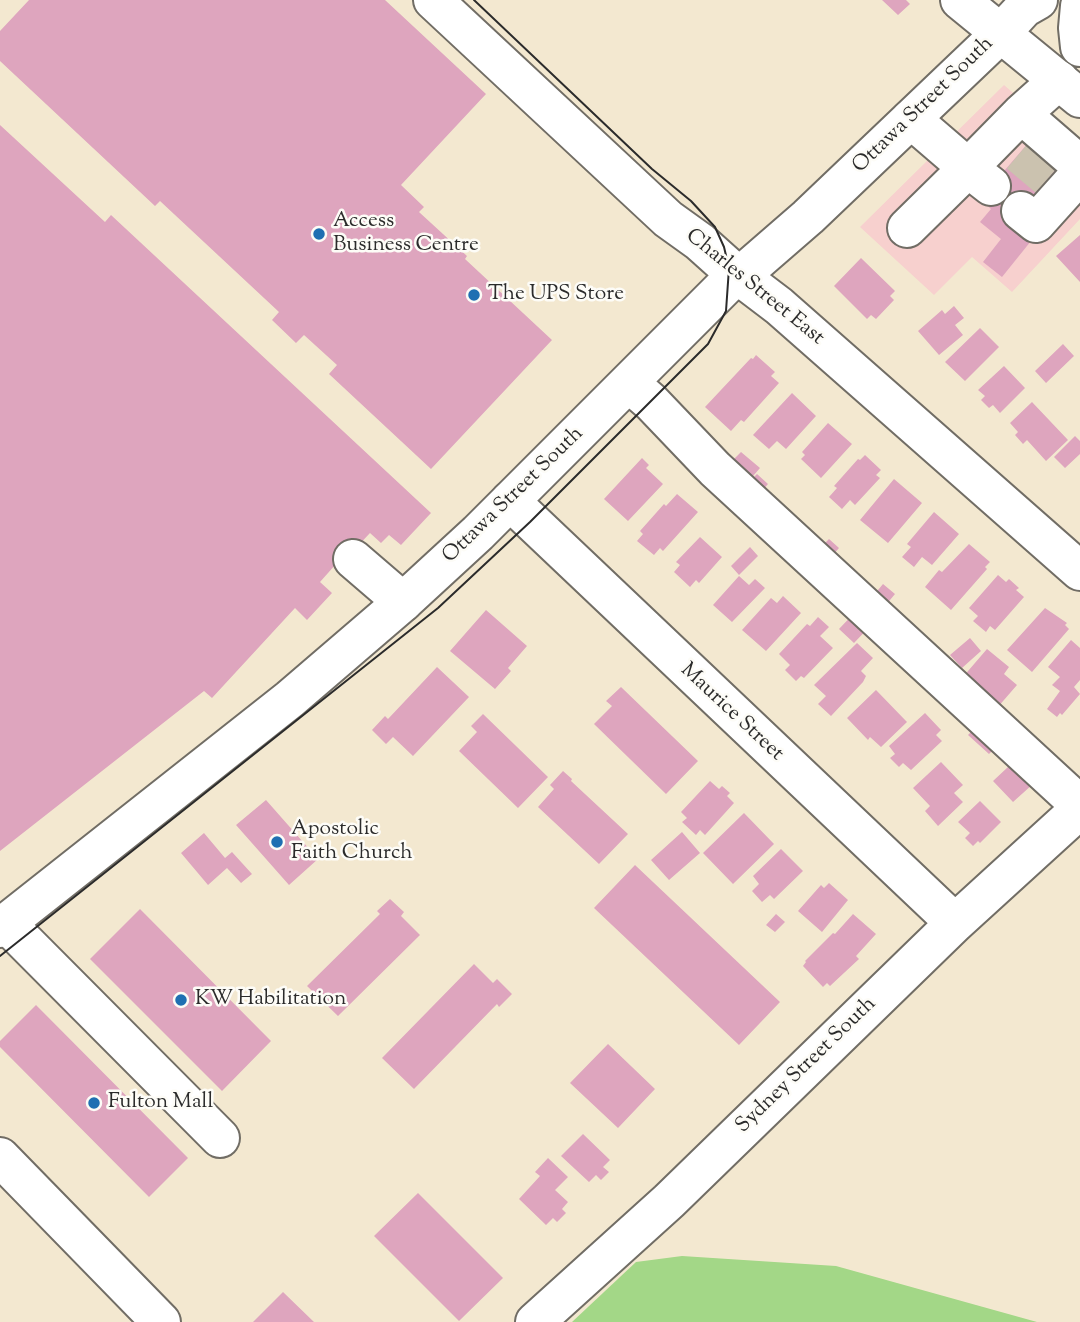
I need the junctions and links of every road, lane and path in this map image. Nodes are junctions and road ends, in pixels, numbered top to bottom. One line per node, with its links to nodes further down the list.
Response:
1 (433, 0): 14 (main road, Charles Street East)
2 (960, 0): 5 (main road)
3 (1038, 0): 5 (main road, Ottawa Street South)
4 (1080, 6): 6 (main road)
5 (1000, 34): 7 (main road); 8 (main road, Ottawa Street South)
6 (1080, 47)
7 (1070, 89): 9 (main road)
8 (911, 119): 10 (main road); 14 (main road, Ottawa Street South)
9 (1013, 135): 10 (main road); 11 (main road)
10 (980, 177): 13 (main road)
11 (1069, 177): 12 (main road)
12 (1021, 211)
13 (908, 228)
14 (740, 276): 15 (main road, Ottawa Street South); 18 (main road, Charles Street East)
15 (629, 383): 16 (main road, Ottawa Street South); 20 (main road)
16 (510, 501): 19 (main road, Ottawa Street South); 21 (main road, Maurice Street)
17 (353, 559): 19 (main road)
18 (1080, 571)
19 (403, 602): 22 (main road, Ottawa Street South)
20 (1080, 807): 21 (main road, Sydney Street South)
21 (955, 923): 26 (main road, Sydney Street South)
22 (3, 925): 23 (main road)
23 (220, 1138)
24 (0, 1157): 25 (main road)
25 (161, 1322)
26 (535, 1322)

